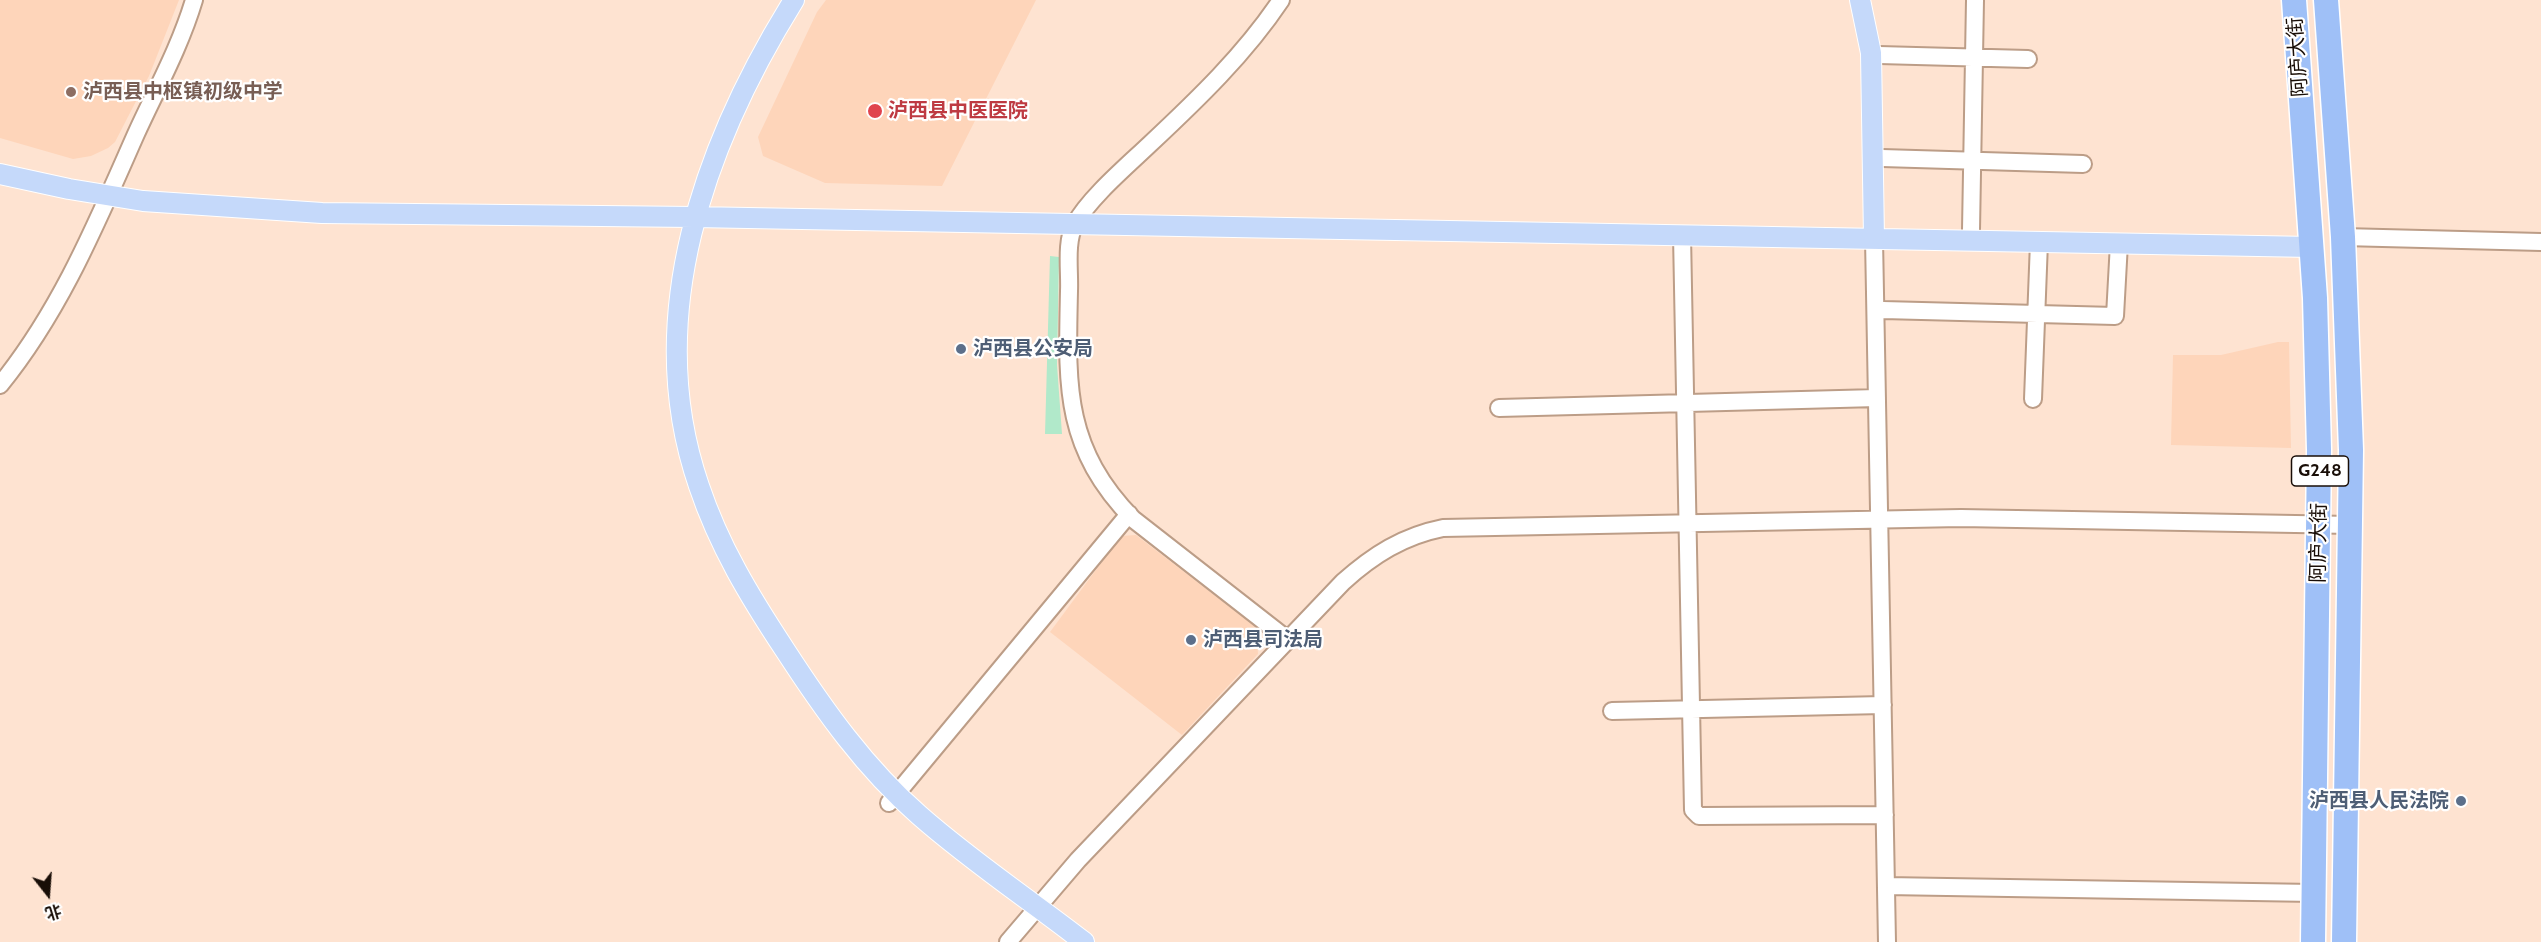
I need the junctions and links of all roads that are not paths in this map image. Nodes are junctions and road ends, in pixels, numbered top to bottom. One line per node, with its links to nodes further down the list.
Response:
1 (194, 0): 18 (street)
2 (780, 0): 19 (main road)
3 (794, 0): 19 (main road)
4 (1281, 0): 20 (street)
5 (1860, 0): 22 (main road)
6 (1868, 0): 10 (main road)
7 (1975, 0): 11 (street)
8 (2294, 0): 25 (highway, 阿庐大街 / G248)
9 (2326, 0): 28 (highway, G248)
10 (1879, 55): 11 (street); 13 (main road)
11 (1974, 57): 12 (street); 14 (street)
12 (2028, 58)
13 (1882, 159): 14 (street); 22 (main road)
14 (1972, 161): 16 (street); 21 (street)
15 (0, 163): 18 (main road)
16 (2083, 164)
17 (0, 174): 18 (main road)
18 (111, 191): 19 (main road); 32 (street)
19 (689, 212): 20 (main road); 46 (main road)
20 (1079, 219): 22 (main road); 23 (main road); 37 (street)
21 (1971, 230): 22 (main road); 25 (main road)
22 (1878, 234): 23 (main road); 24 (main road); 30 (street); 33 (street)
23 (1682, 235): 35 (street)
24 (2039, 242): 27 (main road); 31 (street)
25 (2312, 242): 27 (main road); 40 (highway, 阿庐大街 / G248)
26 (2541, 242): 28 (street)
27 (2119, 243): 31 (street)
28 (2343, 243): 29 (street); 41 (highway, 阿庐大街 / G248)
29 (2541, 252)
30 (1883, 310): 31 (street); 38 (street)
31 (2036, 314): 34 (street)
32 (0, 386)
33 (1877, 398): 35 (street); 38 (street)
34 (2033, 399)
35 (1684, 403): 36 (street); 39 (street)
36 (1499, 408)
37 (1129, 514): 42 (street); 46 (street)
38 (1883, 519): 39 (street); 40 (street); 43 (street); 48 (street)
39 (1686, 522): 42 (street); 45 (street)
40 (2320, 525): 41 (street); 49 (highway, 阿庐大街 / G248)
41 (2350, 525): 57 (highway, 阿庐大街 / G248)
42 (1288, 640): 50 (street)
43 (1883, 705): 45 (street); 47 (street)
44 (1611, 711): 45 (street)
45 (1690, 711): 47 (street)
46 (893, 798): 50 (main road)
47 (1885, 815): 48 (street)
48 (1890, 886): 49 (street); 54 (street); 55 (street)
49 (2314, 893): 56 (highway, 阿庐大街 / G248)
50 (1034, 911): 51 (street); 52 (main road); 53 (main road)
51 (1008, 942)
52 (1065, 942)
53 (1084, 942)
54 (1887, 942)
55 (1895, 942)
56 (2313, 942)
57 (2344, 942)

